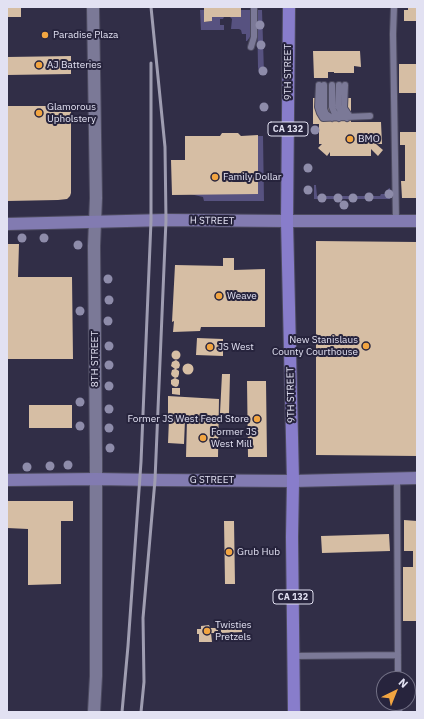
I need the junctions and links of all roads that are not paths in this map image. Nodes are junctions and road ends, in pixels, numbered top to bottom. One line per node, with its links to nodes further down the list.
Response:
1 (93, 7): 15 (street, 8TH STREET)
2 (254, 7): 5 (lane)
3 (289, 7): 12 (main road, 9TH STREET / CA 132)
4 (394, 7): 13 (lane)
5 (251, 47)
6 (321, 85): 11 (lane)
7 (332, 85): 11 (lane)
8 (342, 85): 10 (lane)
9 (370, 116): 10 (lane)
10 (349, 117): 11 (lane)
11 (340, 118)
12 (287, 221): 13 (main road, H STREET); 15 (main road, H STREET); 21 (main road, 9TH STREET / CA 132)
13 (396, 221): 14 (main road, H STREET)
14 (417, 221)
15 (96, 222): 16 (main road, H STREET); 19 (street, 8TH STREET)
16 (7, 224)
17 (397, 478): 18 (main road, G STREET); 21 (main road, G STREET); 22 (lane)
18 (417, 478)
19 (96, 479): 20 (main road, G STREET); 21 (main road, G STREET); 25 (street, 8TH STREET)
20 (7, 480)
21 (293, 481): 23 (main road, 9TH STREET / CA 132)
22 (398, 655): 23 (lane); 24 (lane)
23 (294, 656): 26 (main road, 9TH STREET / CA 132)
24 (398, 671)
25 (94, 712)
26 (294, 712)

